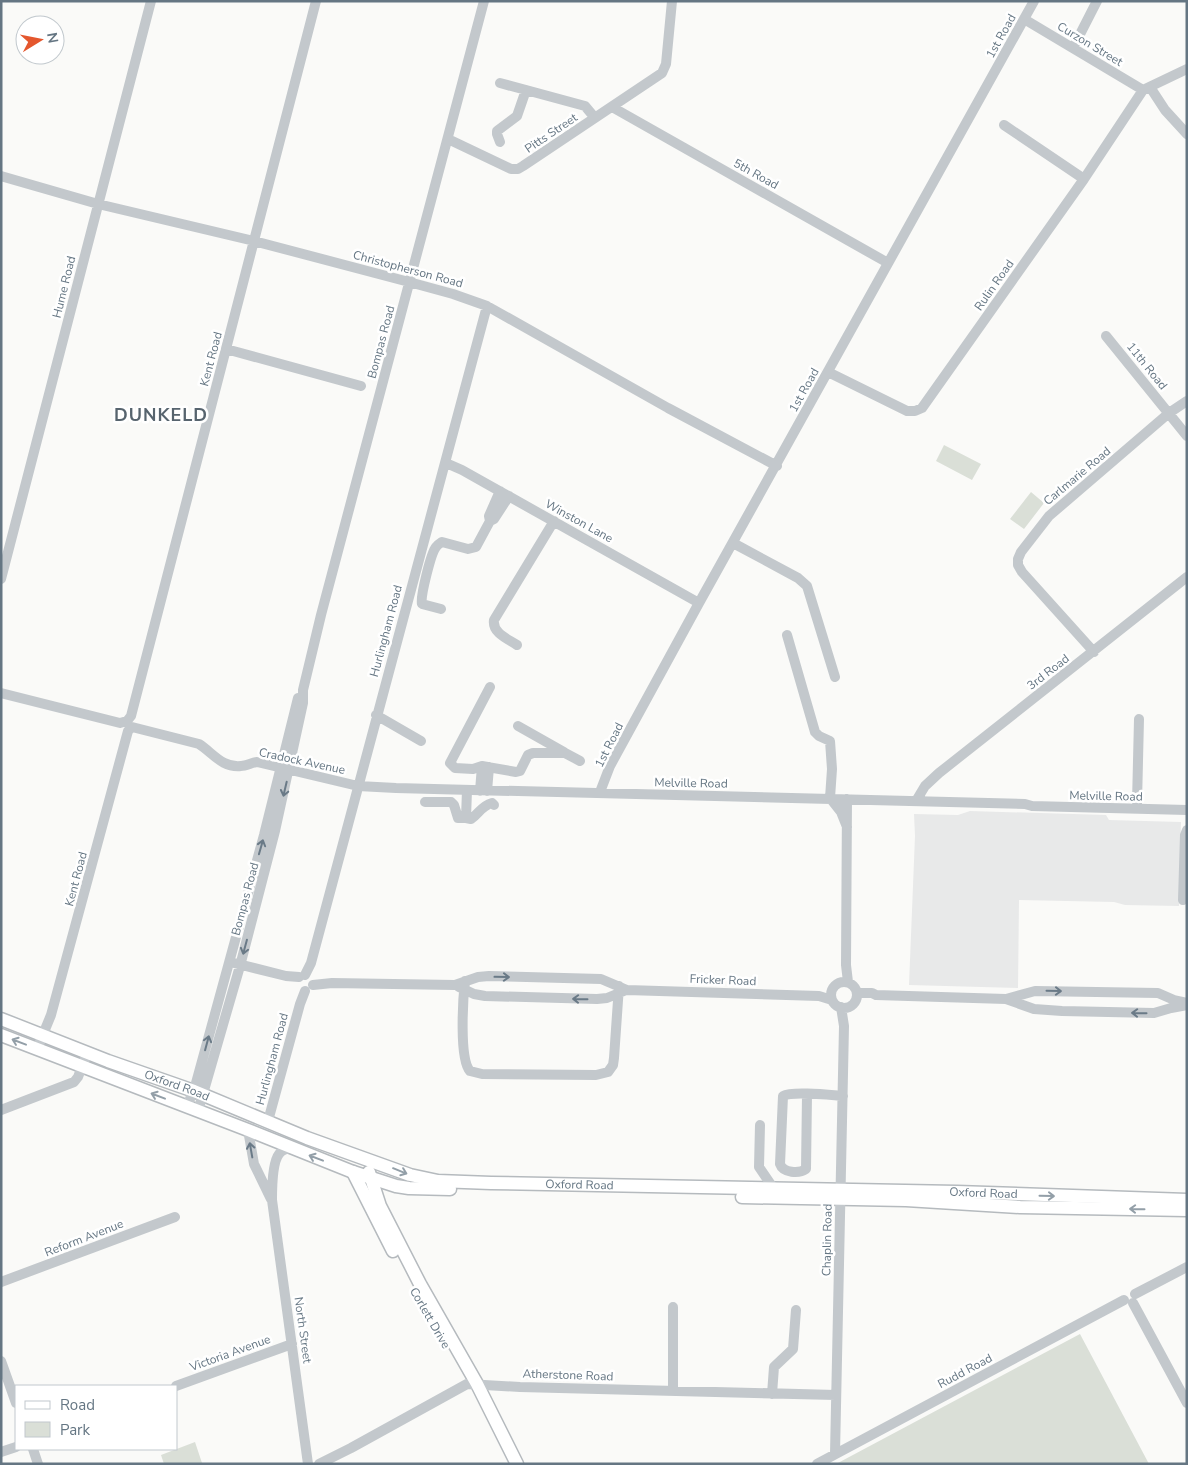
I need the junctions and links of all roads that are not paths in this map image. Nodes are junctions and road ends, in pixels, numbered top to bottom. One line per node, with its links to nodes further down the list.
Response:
1 (151, 1): 21 (street, Hume Road)
2 (316, 1): 22 (street, Kent Road)
3 (484, 1): 17 (street, Bompas Road)
4 (672, 1): 13 (street, Pitts Street)
5 (1034, 1): 7 (street, 1st Road)
6 (1097, 1): 8 (street)
7 (1024, 19): 8 (street, Curzon Street); 23 (street, 1st Road)
8 (1073, 48): 11 (street, Curzon Street)
9 (1187, 68): 11 (street)
10 (500, 83): 12 (street)
11 (1147, 88): 16 (street); 20 (street, Rulin Road)
12 (526, 90): 14 (street); 18 (street)
13 (612, 107): 14 (street, Pitts Street); 23 (street, 5th Road)
14 (596, 118): 17 (street, Pitts Street)
15 (1004, 125): 20 (street)
16 (1187, 134)
17 (448, 139): 24 (street, Bompas Road)
18 (500, 142)
19 (1, 176): 21 (street, Christopherson Road)
20 (1084, 179): 28 (street, Rulin Road)
21 (98, 204): 22 (street, Christopherson Road); 39 (street, Hume Road)
22 (254, 242): 24 (street, Christopherson Road); 27 (street, Kent Road)
23 (888, 263): 28 (street, 1st Road)
24 (409, 282): 25 (street, Christopherson Road); 56 (street, Bompas Road)
25 (487, 306): 33 (street, Hurlingham Road); 34 (street, Christopherson Road)
26 (1106, 336): 31 (street, 11th Road)
27 (226, 350): 29 (street); 50 (street, Kent Road)
28 (828, 372): 34 (street, 1st Road)
29 (361, 386)
30 (1187, 401): 31 (street, Carlmarie Road)
31 (1168, 413): 32 (street, 11th Road); 44 (street, Carlmarie Road)
32 (1187, 436)
33 (446, 463): 35 (street, Winston Lane); 48 (street, Hurlingham Road)
34 (776, 466): 37 (street, 1st Road)
35 (505, 494): 36 (street, Winston Lane); 41 (street)
36 (554, 521): 40 (street, Winston Lane); 43 (street)
37 (733, 543): 40 (street, 1st Road); 45 (street)
38 (1187, 577): 44 (street, 3rd Road)
39 (1, 579)
40 (699, 603): 61 (street, 1st Road)
41 (441, 609)
42 (787, 635): 62 (street)
43 (518, 645)
44 (1094, 652): 58 (street, 3rd Road)
45 (835, 677)
46 (490, 688): 55 (street)
47 (1, 693): 50 (street, Cradock Avenue)
48 (376, 715): 52 (street); 57 (street, Hurlingham Road)
49 (1139, 719): 67 (street)
50 (129, 724): 56 (street, Cradock Avenue); 89 (street, Kent Road)
51 (518, 726): 53 (street)
52 (421, 741)
53 (565, 752): 54 (street); 55 (street)
54 (580, 761)
55 (485, 767): 60 (street)
56 (285, 768): 57 (street, Cradock Avenue); 76 (street, Bompas Road, one-way to 56); 77 (street, Bompas Road, one-way to 77)
57 (358, 786): 59 (street, Melville Road); 78 (street, Hurlingham Road)
58 (925, 786): 64 (street, 3rd Road); 65 (street, 3rd Road)
59 (467, 790): 60 (street, Melville Road); 72 (street)
60 (484, 791): 61 (street, Melville Road)
61 (600, 792): 62 (street, Melville Road)
62 (830, 798): 63 (street, Melville Road); 73 (street)
63 (847, 799): 64 (street, Melville Road); 73 (street)
64 (896, 800): 65 (street, Melville Road)
65 (916, 801): 68 (street, Melville Road)
66 (425, 802): 72 (street)
67 (1137, 803): 68 (street, Melville Road); 70 (street, Melville Road)
68 (1024, 804): 71 (street, Melville Road)
69 (494, 805): 72 (street)
70 (1187, 805)
71 (1187, 810)
72 (466, 818)
73 (847, 827): 79 (street)
74 (1187, 830): 75 (street)
75 (1183, 900)
76 (229, 961): 77 (street, Fricker Road); 97 (street, Bompas Road, one-way to 76)
77 (240, 966): 78 (street, Fricker Road); 97 (street, Bompas Road)
78 (305, 982): 80 (street, Fricker Road); 102 (street, Hurlingham Road)
79 (845, 982): 82 (street); 83 (street)
80 (461, 985): 81 (street, Fricker Road, one-way to 80); 81 (street, Fricker Road, one-way to 81); 81 (street)
81 (622, 990): 82 (street, Fricker Road)
82 (832, 996): 86 (street)
83 (857, 996): 84 (street); 86 (street)
84 (1006, 999): 85 (street, one-way to 85); 85 (street, one-way to 84)
85 (1187, 1004)
86 (845, 1007): 99 (street, Chaplin Road)
87 (1, 1019): 89 (main road, Oxford Road)
88 (1, 1035): 91 (main road, Oxford Road, one-way to 88)
89 (42, 1036): 90 (main road, Oxford Road); 91 (street, Kent Road)
90 (61, 1043): 92 (main road, Oxford Road); 93 (main road)
91 (37, 1049): 93 (main road, Oxford Road)
92 (87, 1053): 94 (main road, Oxford Road); 95 (street)
93 (56, 1056): 95 (main road, Oxford Road)
94 (108, 1061): 96 (main road); 97 (main road, Oxford Road)
95 (83, 1067): 96 (main road, Oxford Road); 101 (street)
96 (102, 1074): 100 (main road, Oxford Road, one-way to 96)
97 (199, 1093): 100 (street, Bompas Road); 102 (main road, Oxford Road)
98 (807, 1095): 98 (street); 99 (street)
99 (843, 1096): 113 (street, Chaplin Road)
100 (193, 1109): 104 (main road, Oxford Road)
101 (1, 1110)
102 (268, 1121): 106 (main road, Oxford Road)
103 (760, 1125): 112 (street)
104 (248, 1130): 105 (main road, Oxford Road); 108 (street, North Street, one-way to 104)
105 (290, 1148): 107 (street, North Street); 109 (main road, Oxford Road, one-way to 105)
106 (354, 1155): 110 (main road, Corlett Drive); 112 (main road, Oxford Road, one-way to 112)
107 (275, 1168): 108 (street); 114 (street, North Street)
108 (256, 1171): 114 (street, North Street)
109 (352, 1172): 110 (main road, Oxford Road); 126 (main road, Corlett Drive)
110 (370, 1178): 111 (main road, Oxford Road); 116 (main road, Corlett Drive)
111 (396, 1186): 113 (main road, Oxford Road); 116 (main road)
112 (774, 1189): 113 (main road, Oxford Road)
113 (841, 1195): 115 (main road, Oxford Road, one-way to 115); 117 (main road, Oxford Road, one-way to 113); 130 (street, Chaplin Road)
114 (272, 1200): 124 (street, North Street)
115 (1187, 1200)
116 (380, 1206): 126 (main road, Corlett Drive)
117 (1187, 1210)
118 (175, 1217): 120 (street, Reform Avenue)
119 (1187, 1267): 121 (street, Rudd Road)
120 (1, 1282)
121 (1131, 1299): 132 (street); 136 (street, Rudd Road)
122 (673, 1307): 128 (street)
123 (796, 1310): 129 (street)
124 (292, 1344): 127 (street, Victoria Avenue); 138 (street, North Street)
125 (1, 1361): 131 (street)
126 (472, 1384): 128 (street, Atherstone Road); 139 (street); 140 (main road, Corlett Drive); 141 (main road, Corlett Drive)
127 (178, 1385)
128 (673, 1391): 129 (street, Atherstone Road)
129 (772, 1394): 130 (street, Atherstone Road)
130 (836, 1396): 136 (street, Chaplin Road)
131 (15, 1400)
132 (1187, 1404)
133 (15, 1447): 135 (street)
134 (33, 1450): 137 (street)
135 (1, 1452)
136 (836, 1454): 142 (street, Rudd Road)
137 (38, 1464)
138 (308, 1464)
139 (319, 1464)
140 (509, 1464)
141 (517, 1464)
142 (816, 1464)

